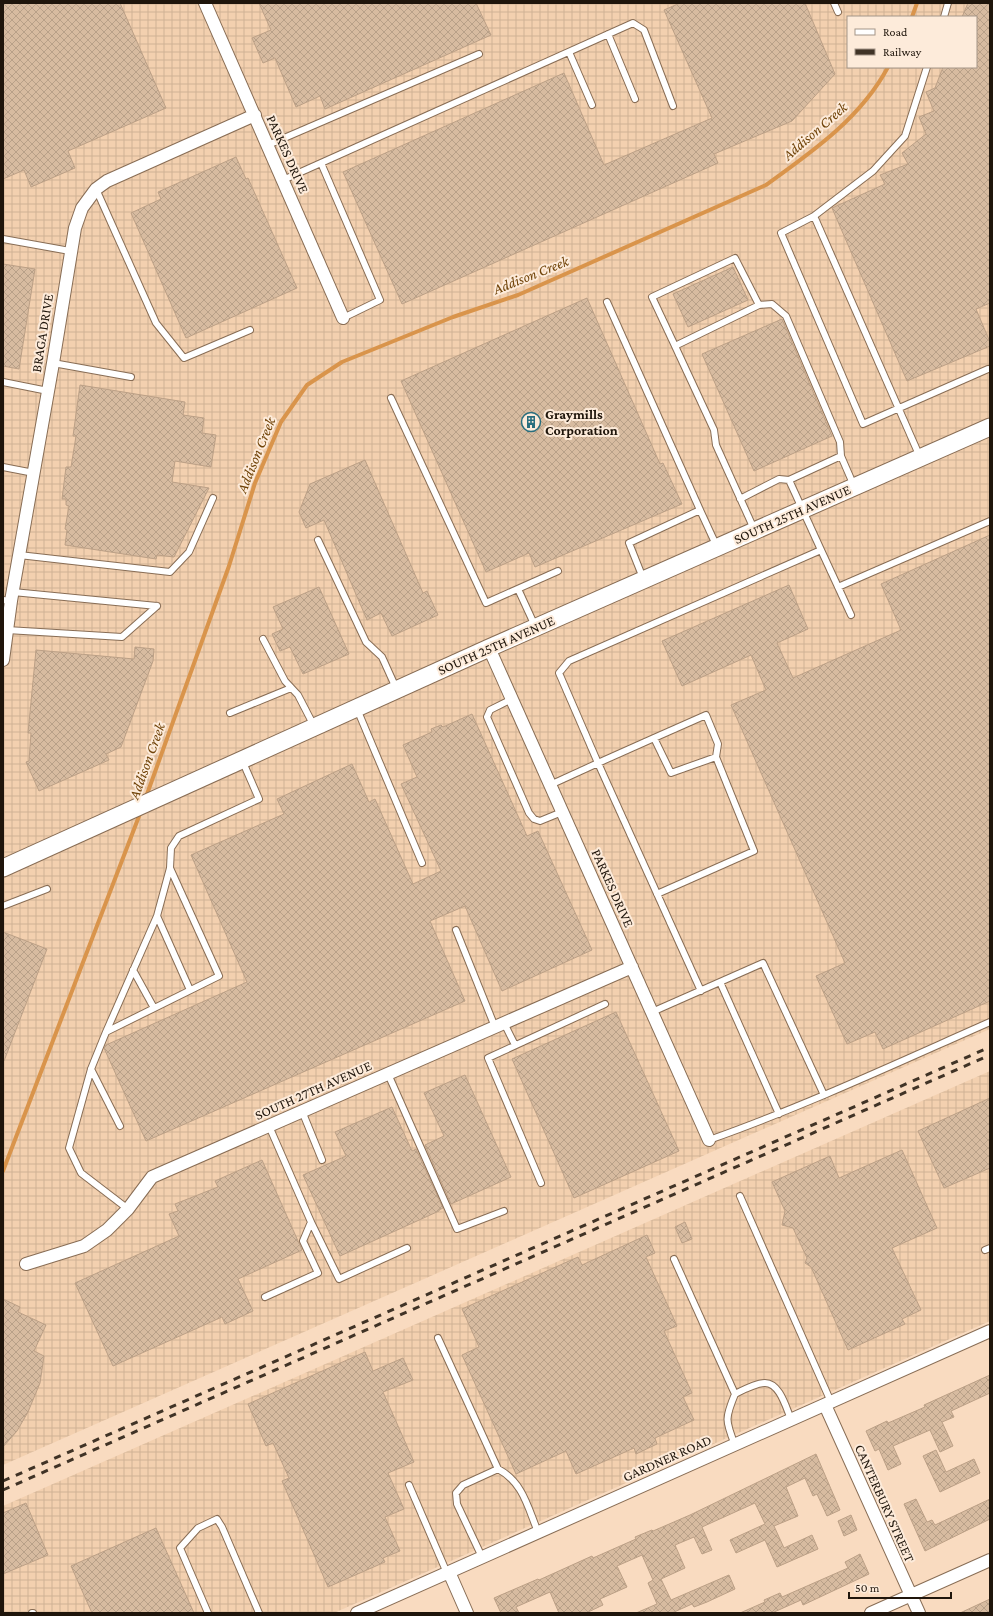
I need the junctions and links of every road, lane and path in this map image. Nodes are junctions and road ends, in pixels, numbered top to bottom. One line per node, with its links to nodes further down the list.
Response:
1 (205, 3): 13 (street, PARKES DRIVE)
2 (834, 3): 4 (lane)
3 (948, 3): 5 (lane)
4 (838, 12)
5 (944, 16)
6 (608, 34): 7 (lane); 10 (lane); 12 (lane)
7 (569, 52): 11 (lane); 15 (lane)
8 (479, 54): 14 (lane)
9 (927, 68): 18 (lane)
10 (635, 100)
11 (592, 105)
12 (673, 106)
13 (255, 115): 14 (street, PARKES DRIVE); 17 (street, BRAGA DRIVE)
14 (268, 145): 16 (street, PARKES DRIVE)
15 (321, 163): 16 (lane); 23 (lane)
16 (283, 180): 23 (street, PARKES DRIVE)
17 (96, 189): 20 (street, BRAGA DRIVE); 24 (lane)
18 (814, 216): 32 (lane); 32 (lane)
19 (3, 238): 20 (lane)
20 (70, 251): 26 (street, BRAGA DRIVE)
21 (607, 302): 43 (lane)
22 (758, 305): 25 (lane); 25 (lane); 34 (lane)
23 (343, 318)
24 (250, 330)
25 (675, 346): 41 (lane)
26 (53, 363): 28 (lane); 30 (street, BRAGA DRIVE)
27 (988, 369): 32 (lane)
28 (131, 377)
29 (3, 382): 30 (lane)
30 (48, 391): 37 (street, BRAGA DRIVE)
31 (391, 398): 53 (lane)
32 (900, 409): 35 (lane)
33 (990, 427): 35 (main road, SOUTH 25TH AVENUE)
34 (841, 456): 38 (lane); 39 (lane)
35 (920, 457): 39 (main road, SOUTH 25TH AVENUE)
36 (3, 467): 37 (lane)
37 (34, 473): 49 (street, BRAGA DRIVE)
38 (789, 480): 41 (lane); 42 (lane)
39 (854, 486): 42 (main road, SOUTH 25TH AVENUE)
40 (214, 498): 49 (lane)
41 (740, 499): 45 (lane)
42 (803, 509): 45 (main road, SOUTH 25TH AVENUE); 48 (lane)
43 (700, 510): 47 (lane); 51 (lane)
44 (990, 521): 52 (lane)
45 (754, 531): 47 (main road, SOUTH 25TH AVENUE)
46 (318, 540): 62 (lane)
47 (717, 547): 51 (main road, SOUTH 25TH AVENUE)
48 (821, 550): 52 (lane); 70 (lane)
49 (19, 555): 54 (street, BRAGA DRIVE)
50 (558, 570): 53 (lane)
51 (644, 580): 56 (main road, SOUTH 25TH AVENUE)
52 (838, 587): 55 (lane)
53 (518, 589): 56 (lane)
54 (9, 598): 57 (street, BRAGA DRIVE); 57 (lane)
55 (851, 615)
56 (536, 627): 59 (main road, SOUTH 25TH AVENUE)
57 (6, 630): 60 (street, BRAGA DRIVE)
58 (263, 639): 61 (lane)
59 (489, 648): 62 (main road, SOUTH 25TH AVENUE); 63 (street, PARKES DRIVE)
60 (3, 660)
61 (291, 688): 65 (lane); 66 (lane)
62 (396, 690): 64 (main road, SOUTH 25TH AVENUE)
63 (512, 699): 71 (street, PARKES DRIVE); 72 (lane)
64 (356, 708): 66 (main road, SOUTH 25TH AVENUE); 73 (lane)
65 (230, 713)
66 (314, 726): 69 (main road, SOUTH 25TH AVENUE)
67 (654, 738): 68 (lane); 68 (lane); 70 (lane)
68 (716, 757): 77 (lane)
69 (242, 759): 74 (main road, SOUTH 25TH AVENUE); 75 (lane)
70 (598, 763): 71 (lane); 77 (lane)
71 (550, 785): 72 (street, PARKES DRIVE)
72 (562, 812): 81 (street, PARKES DRIVE)
73 (422, 863)
74 (4, 864)
75 (170, 868): 79 (lane); 84 (lane)
76 (47, 889): 78 (lane)
77 (657, 894): 85 (lane)
78 (3, 906)
79 (157, 916): 82 (lane); 84 (lane)
80 (456, 930): 90 (lane)
81 (632, 967): 88 (street, PARKES DRIVE); 90 (street, SOUTH 27TH AVENUE)
82 (133, 970): 87 (lane); 91 (lane)
83 (720, 982): 85 (lane); 95 (lane); 97 (lane)
84 (190, 990): 87 (lane)
85 (701, 991): 88 (lane)
86 (605, 1004): 92 (lane)
87 (154, 1008): 91 (lane)
88 (652, 1012): 100 (street, PARKES DRIVE)
89 (990, 1022): 95 (lane)
90 (500, 1025): 92 (lane); 94 (street, SOUTH 27TH AVENUE)
91 (106, 1032): 93 (lane)
92 (515, 1045): 102 (lane)
93 (91, 1069): 98 (lane); 104 (lane)
94 (388, 1074): 96 (street, SOUTH 27TH AVENUE); 105 (lane)
95 (824, 1095): 97 (lane)
96 (302, 1111): 99 (street, SOUTH 27TH AVENUE); 101 (lane)
97 (779, 1114): 100 (lane)
98 (120, 1126)
99 (269, 1126): 104 (street, SOUTH 27TH AVENUE); 106 (lane)
100 (709, 1140)
101 (322, 1160)
102 (541, 1183)
103 (740, 1196): 114 (lane)
104 (128, 1209): 109 (street, SOUTH 27TH AVENUE)
105 (504, 1211)
106 (311, 1222): 107 (lane); 110 (lane)
107 (407, 1248)
108 (674, 1259): 113 (lane)
109 (26, 1264)
110 (265, 1297)
111 (990, 1331): 114 (street, GARDNER ROAD)
112 (438, 1338): 117 (lane)
113 (735, 1394): 115 (lane); 116 (lane)
114 (828, 1403): 115 (street, GARDNER ROAD); 123 (street, CANTERBURY STREET)
115 (792, 1419): 116 (street, GARDNER ROAD)
116 (735, 1444): 119 (street, GARDNER ROAD)
117 (498, 1469): 119 (lane); 120 (lane)
118 (409, 1485): 122 (lane)
119 (538, 1532): 120 (street, GARDNER ROAD)
120 (482, 1557): 122 (street, GARDNER ROAD)
121 (990, 1560): 123 (street)
122 (448, 1573): 126 (street, GARDNER ROAD); 127 (street)
123 (911, 1595): 128 (street); 129 (street, CANTERBURY STREET)
124 (208, 1613): 125 (lane)
125 (259, 1613)
126 (357, 1613)
127 (467, 1613)
128 (871, 1613)
129 (919, 1613)

